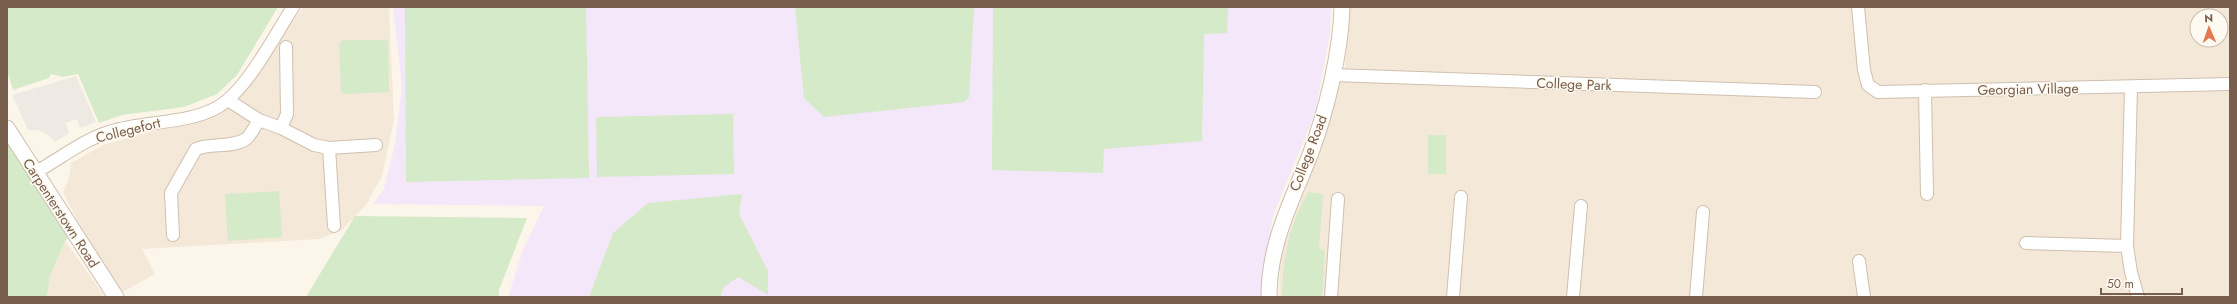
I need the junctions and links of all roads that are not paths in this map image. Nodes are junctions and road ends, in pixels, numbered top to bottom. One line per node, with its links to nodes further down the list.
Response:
1 (293, 7): 10 (street, Collegefort)
2 (1342, 7): 5 (street, College Road)
3 (1858, 7): 8 (street, Georgian Village)
4 (286, 47): 13 (street)
5 (1332, 75): 9 (street, College Park); 28 (street, College Road)
6 (2230, 84): 7 (street, Georgian Village)
7 (2131, 87): 8 (street, Georgian Village); 25 (street)
8 (1925, 90): 17 (street)
9 (1815, 92)
10 (228, 100): 11 (street); 16 (street, Collegefort)
11 (259, 120): 13 (street); 23 (street)
12 (7, 128): 16 (street, Carpenterstown Road)
13 (281, 128): 15 (street)
14 (376, 145): 15 (street)
15 (329, 148): 22 (street)
16 (34, 173): 27 (street, Carpenterstown Road)
17 (1927, 194)
18 (1461, 197): 30 (street)
19 (1338, 199): 29 (street)
20 (1581, 206): 31 (street)
21 (1703, 212): 32 (street)
22 (334, 226)
23 (173, 235)
24 (2026, 243): 25 (street)
25 (2127, 246): 34 (street)
26 (1859, 261): 33 (street)
27 (116, 297)
28 (1269, 297)
29 (1331, 297)
30 (1452, 297)
31 (1573, 297)
32 (1696, 297)
33 (1864, 297)
34 (2138, 297)

